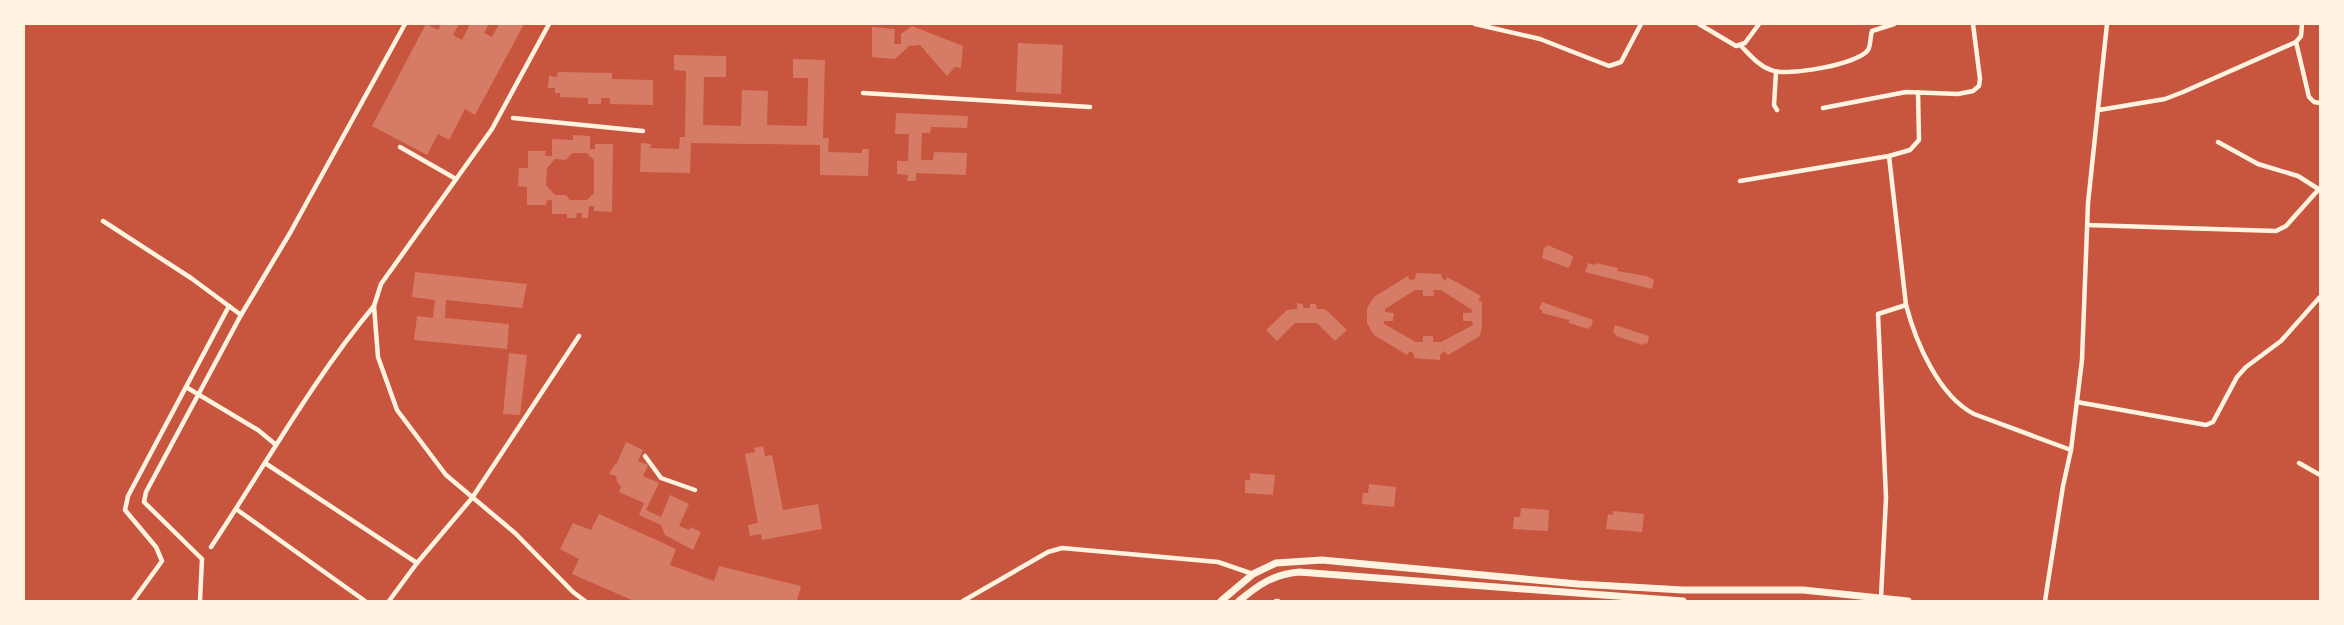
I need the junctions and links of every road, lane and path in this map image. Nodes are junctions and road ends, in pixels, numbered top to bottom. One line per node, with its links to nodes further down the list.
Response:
1 (405, 24): 35 (street)
2 (549, 24): 26 (street)
3 (1475, 24): 4 (street)
4 (1641, 24)
5 (1698, 24): 12 (street)
6 (1759, 24): 12 (street)
7 (1894, 24): 13 (street)
8 (1972, 24): 14 (street)
9 (2107, 24): 20 (street)
10 (2302, 24): 11 (street)
11 (2296, 42): 16 (street); 20 (street)
12 (1741, 46): 13 (street)
13 (1776, 72): 19 (street)
14 (1918, 92): 18 (street); 25 (street)
15 (862, 93): 17 (street)
16 (2320, 103)
17 (1090, 107)
18 (1823, 108)
19 (1777, 110)
20 (2099, 110): 30 (street)
21 (513, 118): 22 (street)
22 (643, 131)
23 (2218, 142): 28 (street)
24 (400, 147): 26 (street)
25 (1889, 156): 27 (street); 32 (street)
26 (456, 179): 34 (street)
27 (1740, 181)
28 (2320, 189): 30 (street)
29 (103, 221): 33 (street)
30 (2087, 225): 39 (street)
31 (2320, 297): 39 (street)
32 (1906, 305): 41 (street); 52 (street)
33 (229, 306): 35 (street); 37 (street)
34 (374, 306): 40 (street); 47 (street)
35 (241, 315): 38 (street)
36 (579, 336): 47 (street)
37 (186, 387): 38 (street); 54 (street)
38 (198, 395): 40 (street); 55 (street)
39 (2077, 402): 41 (street)
40 (276, 444): 43 (street)
41 (2071, 450): 64 (street)
42 (645, 456): 46 (street)
43 (265, 463): 48 (street); 50 (street)
44 (2299, 463): 45 (street)
45 (2320, 475)
46 (695, 490)
47 (472, 498): 50 (street); 58 (street)
48 (236, 509): 49 (street); 56 (street)
49 (210, 547)
50 (417, 563): 57 (street)
51 (1253, 574): 52 (highway); 59 (street); 60 (highway)
52 (1881, 597): 63 (highway)
53 (1616, 600): 61 (highway); 62 (highway)
54 (133, 601)
55 (200, 601)
56 (365, 601)
57 (389, 601)
58 (585, 601)
59 (963, 601)
60 (1221, 601)
61 (1239, 601)
62 (1682, 601)
63 (1908, 601)
64 (2045, 601)

